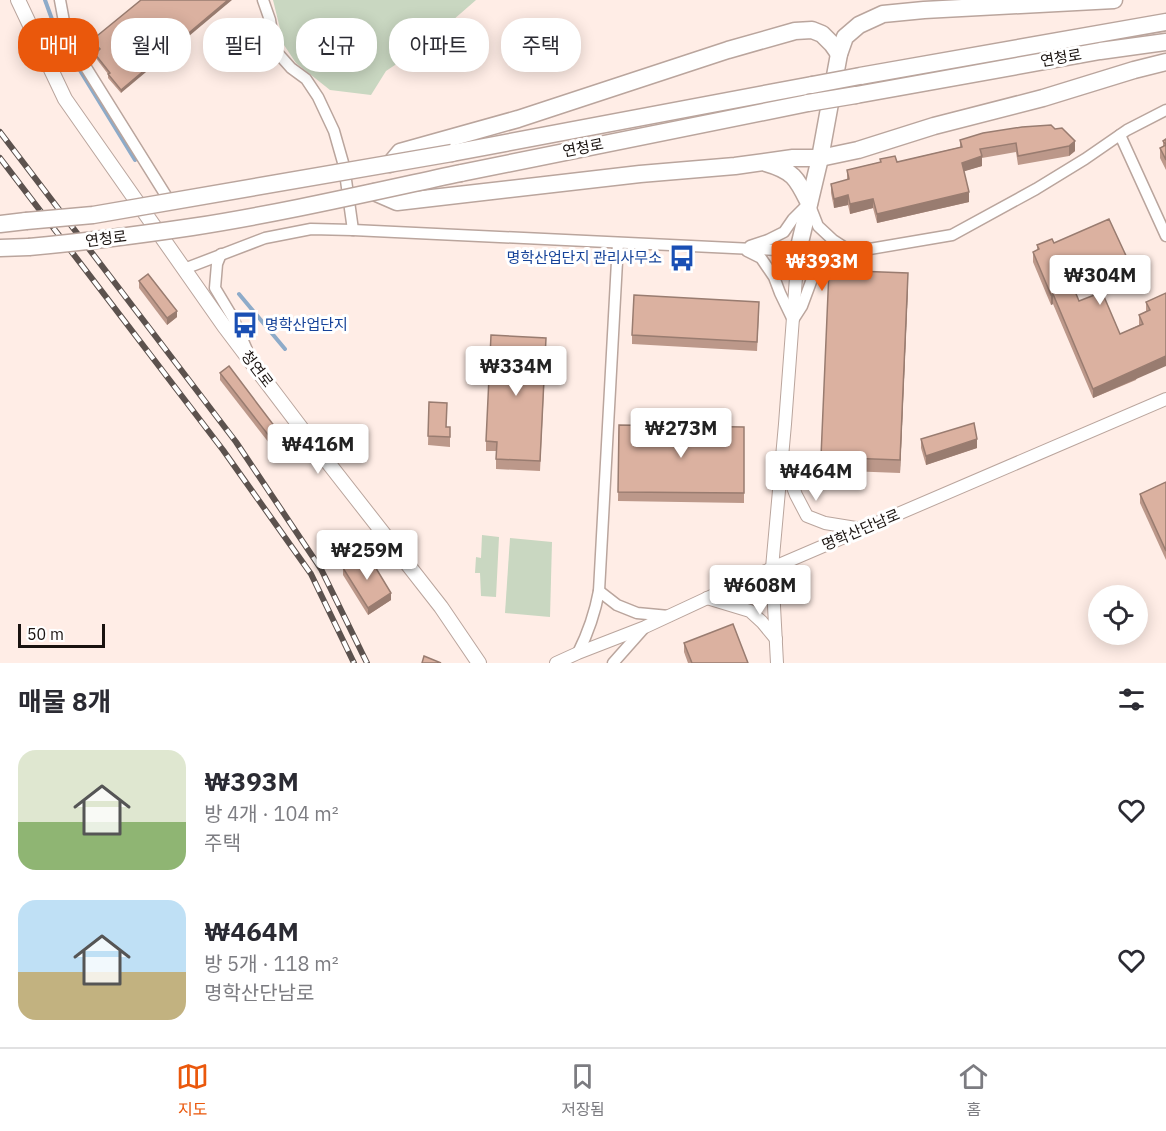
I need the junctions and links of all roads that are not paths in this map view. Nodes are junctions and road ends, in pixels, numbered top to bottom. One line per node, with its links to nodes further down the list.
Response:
1 (18, 0): 27 (main road, 청연로)
2 (60, 0): 16 (street)
3 (264, 0): 19 (street)
4 (1114, 0): 7 (highway)
5 (1166, 22): 11 (highway, 연청로, bridge)
6 (1166, 42): 15 (highway, 연청로, bridge)
7 (839, 54): 11 (highway); 13 (highway)
8 (1166, 62): 12 (highway)
9 (1166, 110): 10 (street)
10 (1120, 135): 20 (street); 25 (street)
11 (451, 146): 16 (highway, 연청로, bridge)
12 (854, 151): 13 (highway); 17 (highway)
13 (820, 158): 14 (highway); 17 (highway)
14 (762, 162): 15 (highway); 17 (highway)
15 (374, 192): 22 (highway, 연청로, bridge)
16 (170, 202): 18 (highway, 연청로, bridge)
17 (809, 203): 23 (street); 24 (highway); 25 (street)
18 (0, 224)
19 (353, 230): 21 (street); 26 (street)
20 (1166, 236)
21 (618, 243): 23 (street); 34 (street)
22 (0, 248)
23 (741, 248): 24 (street); 28 (street)
24 (798, 251): 25 (street); 28 (street)
25 (844, 251): 28 (street)
26 (221, 254): 27 (street); 29 (street)
27 (184, 269): 29 (main road, 청연로)
28 (793, 320): 31 (street)
29 (251, 362): 40 (main road, 청연로)
30 (1166, 399): 32 (street, 명학산단남로)
31 (782, 459): 32 (street); 33 (street)
32 (863, 530): 33 (street, 명학산단남로)
33 (772, 568): 35 (street, 명학산단남로); 38 (street)
34 (599, 591): 36 (street); 39 (street)
35 (707, 598): 36 (street, 명학산단남로); 38 (street)
36 (669, 616): 37 (street, 명학산단남로)
37 (645, 627): 39 (street, 명학산단남로); 42 (street)
38 (776, 639): 43 (street)
39 (578, 653): 41 (street, 명학산단남로)
40 (479, 663)
41 (556, 663)
42 (613, 663)
43 (777, 663)

